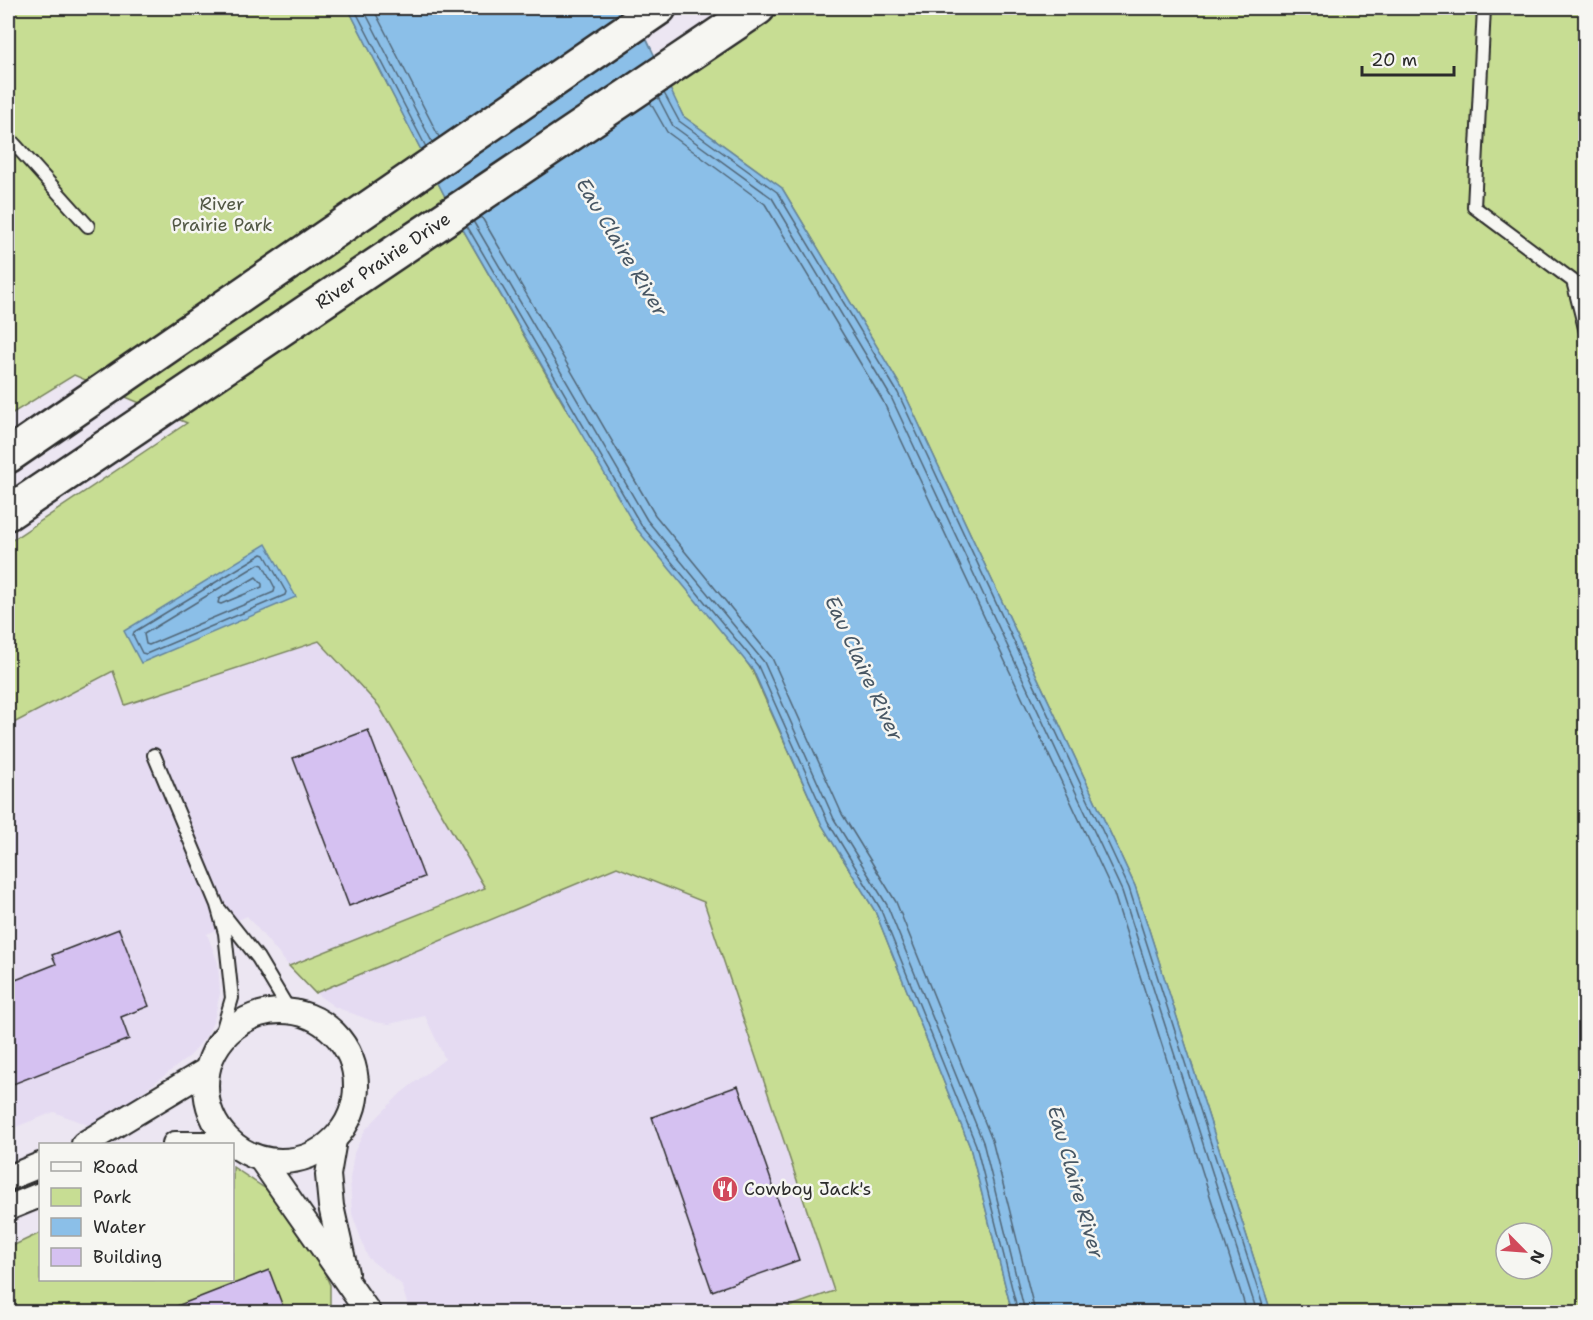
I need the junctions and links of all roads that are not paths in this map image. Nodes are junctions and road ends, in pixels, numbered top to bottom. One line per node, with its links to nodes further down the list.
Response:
1 (659, 8): 7 (main road)
2 (758, 8): 8 (main road, River Prairie Drive)
3 (1484, 8): 6 (lane)
4 (8, 137): 5 (lane)
5 (88, 226)
6 (1586, 332)
7 (8, 456)
8 (8, 513)
9 (154, 755): 10 (lane)
10 (217, 905): 11 (lane); 12 (lane)
11 (289, 1010): 12 (street); 14 (street)
12 (219, 1042): 13 (street)
13 (207, 1070): 15 (street); 16 (street)
14 (334, 1140): 18 (street); 23 (street)
15 (86, 1143)
16 (232, 1143)
17 (234, 1144): 18 (street)
18 (247, 1154): 23 (street)
19 (39, 1164): 20 (street)
20 (8, 1178)
21 (39, 1195): 22 (street)
22 (8, 1208)
23 (348, 1281): 24 (street)
24 (368, 1312)

